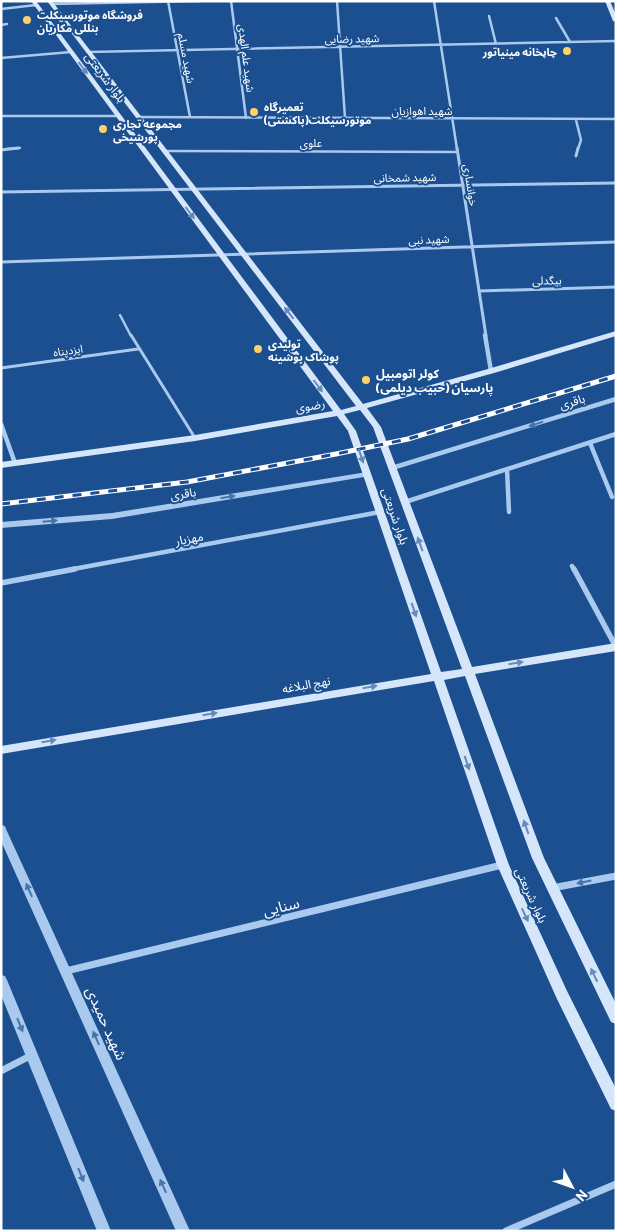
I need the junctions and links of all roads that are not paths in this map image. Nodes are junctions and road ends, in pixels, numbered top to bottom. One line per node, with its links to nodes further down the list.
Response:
1 (200, 1): 7 (street)
2 (231, 1): 20 (street, شهید علم الهدی)
3 (337, 1): 19 (street)
4 (434, 1): 18 (street, خوانساری)
5 (607, 1): 12 (main road)
6 (50, 2): 7 (street); 23 (main road, بلوار شریعتی)
7 (168, 2): 21 (street, شهید مسلم)
8 (34, 3): 9 (street); 22 (main road, بلوار شریعتی)
9 (1, 9)
10 (489, 16): 17 (street)
11 (556, 18): 15 (street)
12 (616, 21)
13 (7, 24): 14 (street)
14 (1, 25)
15 (570, 42): 16 (street, شهید رضایی); 17 (street, شهید رضایی)
16 (616, 42)
17 (496, 44): 18 (street, شهید رضایی)
18 (440, 45): 19 (street, شهید رضایی); 31 (street, خوانساری)
19 (340, 47): 20 (street, شهید رضایی); 30 (street)
20 (237, 49): 21 (street, شهید رضایی); 29 (street, شهید علم الهدی)
21 (177, 50): 23 (street, شهید رضایی); 28 (street, شهید مسلم)
22 (71, 52): 24 (street); 26 (main road, بلوار شریعتی, one-way to 26)
23 (88, 52): 27 (main road, بلوار شریعتی)
24 (1, 58)
25 (1, 116): 26 (street)
26 (118, 116): 41 (main road, بلوار شریعتی)
27 (138, 117): 28 (street, شهید اهوازیان); 36 (main road, بلوار شریعتی)
28 (190, 117): 29 (street, شهید اهوازیان)
29 (246, 118): 30 (street, شهید اهوازیان)
30 (345, 118): 31 (street, شهید اهوازیان)
31 (452, 119): 33 (street, شهید اهوازیان); 37 (street, خوانساری)
32 (616, 119): 33 (street, شهید اهوازیان)
33 (576, 120): 38 (street)
34 (20, 148): 35 (street)
35 (1, 150)
36 (164, 150): 37 (lane, علوی); 42 (main road, بلوار شریعتی)
37 (457, 152): 40 (street, خوانساری)
38 (576, 156)
39 (616, 182): 40 (street, شهید شمخانی)
40 (462, 185): 42 (street, شهید شمخانی); 45 (street, خوانساری)
41 (172, 189): 42 (street, شهید شمخانی); 43 (street); 46 (main road, بلوار شریعتی, one-way to 46)
42 (194, 189): 47 (main road, بلوار شریعتی)
43 (1, 192)
44 (616, 242): 45 (street, شهید نبی)
45 (472, 246): 47 (street, شهید نبی); 50 (street, خوانساری)
46 (221, 254): 47 (street, شهید نبی); 48 (street); 58 (main road, بلوار شریعتی, one-way to 58)
47 (244, 254): 57 (main road, بلوار شریعتی, one-way to 47)
48 (1, 262)
49 (616, 287): 50 (street, بیگدلی)
50 (479, 291): 55 (street, خوانساری)
51 (120, 315): 53 (lane)
52 (616, 333): 55 (main road, رضوی)
53 (138, 349): 54 (lane, ایزدپناه); 61 (lane)
54 (1, 368)
55 (491, 371): 57 (main road, رضوی)
56 (616, 399): 65 (street, باقری, one-way to 65)
57 (362, 407): 58 (main road, رضوی); 65 (main road, بلوار شریعتی)
58 (339, 413): 61 (main road, رضوی); 67 (main road, بلوار شریعتی, one-way to 67)
59 (1, 424): 63 (street)
60 (616, 434): 62 (street)
61 (194, 438): 63 (main road, رضوی)
62 (590, 442): 66 (street); 68 (street)
63 (15, 463): 64 (main road, رضوی)
64 (1, 465)
65 (392, 468): 69 (main road, بلوار شریعتی)
66 (507, 469): 69 (street); 71 (street)
67 (367, 474): 70 (main road, بلوار شریعتی); 72 (street, باقری, one-way to 67)
68 (612, 497)
69 (405, 502): 76 (main road, بلوار شریعتی, one-way to 69)
70 (380, 512): 74 (street, مهزیار); 77 (main road, بلوار شریعتی, one-way to 77)
71 (509, 512)
72 (1, 525)
73 (572, 566): 75 (street)
74 (1, 583)
75 (616, 647): 76 (main road, نهج البلاغه, one-way to 75)
76 (468, 671): 77 (main road, نهج البلاغه); 82 (main road, بلوار شریعتی, one-way to 76)
77 (437, 676): 78 (main road, نهج البلاغه, one-way to 77); 80 (main road, بلوار شریعتی, one-way to 80)
78 (1, 750)
79 (1, 830): 83 (street, شهید حمیدی, one-way to 79)
80 (503, 865): 83 (street, سنایی); 88 (main road, بلوار شریعتی, one-way to 88)
81 (616, 876): 82 (street, one-way to 82)
82 (552, 888): 85 (main road, بلوار شریعتی, one-way to 82)
83 (65, 971): 91 (street, شهید حمیدی, one-way to 83)
84 (1, 980): 86 (street, one-way to 86)
85 (616, 1018)
86 (32, 1055): 87 (street); 90 (street, one-way to 90)
87 (1, 1071)
88 (616, 1104)
89 (616, 1184): 92 (street)
90 (104, 1231)
91 (183, 1231)
92 (506, 1231)

